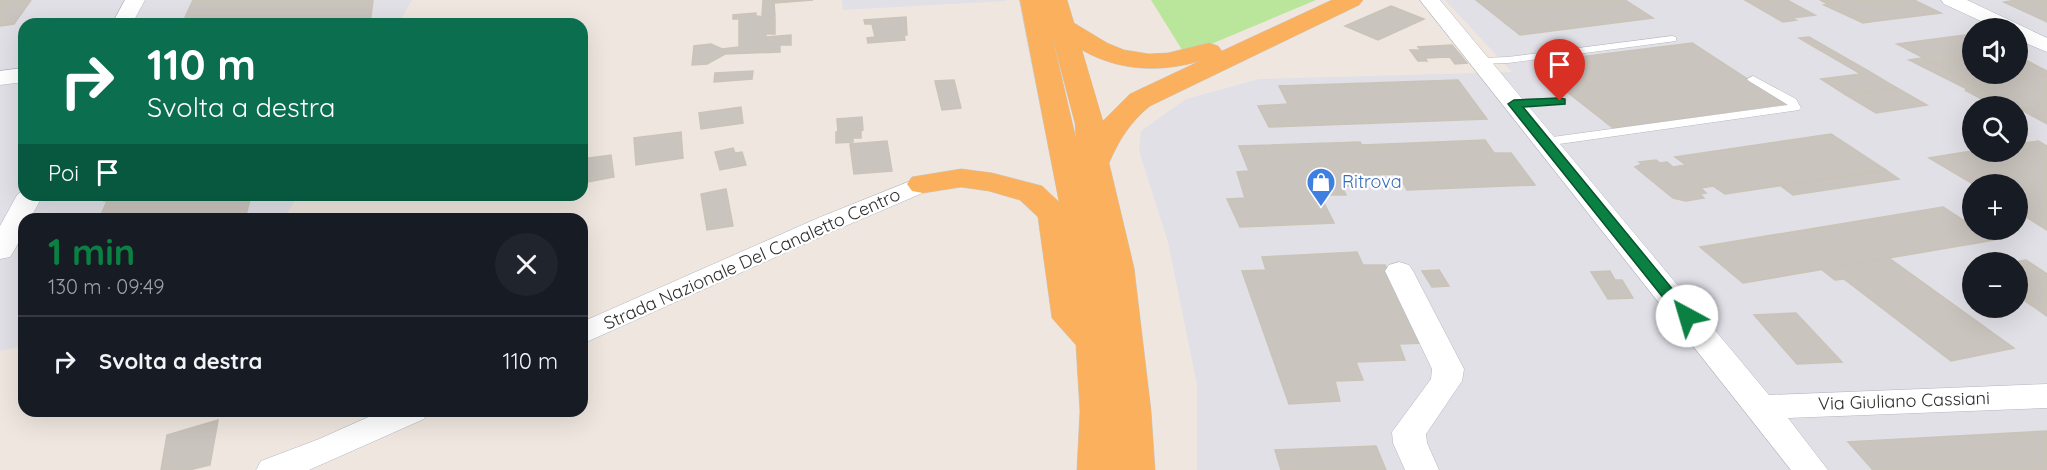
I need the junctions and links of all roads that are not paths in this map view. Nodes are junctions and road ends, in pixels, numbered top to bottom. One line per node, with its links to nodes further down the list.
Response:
1 (135, 0): 8 (street)
2 (1032, 0): 20 (highway)
3 (1055, 0): 10 (highway)
4 (1340, 0): 10 (highway)
5 (1351, 0): 22 (highway)
6 (1430, 0): 14 (street)
7 (1951, 0): 9 (street)
8 (125, 18)
9 (1990, 18)
10 (1062, 26): 20 (highway)
11 (2028, 37): 13 (street)
12 (1672, 39): 14 (lane)
13 (2047, 46)
14 (1480, 61): 19 (street)
15 (18, 76): 16 (street)
16 (0, 78)
17 (1753, 79): 21 (lane)
18 (1560, 101): 19 (lane)
19 (1514, 104): 21 (street)
20 (1073, 124): 22 (highway); 28 (highway)
21 (1545, 142): 30 (street)
22 (1094, 162): 34 (highway)
23 (923, 184): 27 (street, Strada Nazionale Del Canaletto Centro); 28 (highway)
24 (18, 218): 25 (street)
25 (0, 252)
26 (1399, 271): 35 (street)
27 (588, 331)
28 (1094, 340): 33 (highway)
29 (2047, 396): 30 (street, Via Giuliano Cassiani)
30 (1760, 407): 36 (street)
31 (399, 417): 32 (street)
32 (273, 470)
33 (1098, 470)
34 (1134, 470)
35 (1422, 470)
36 (1811, 470)

